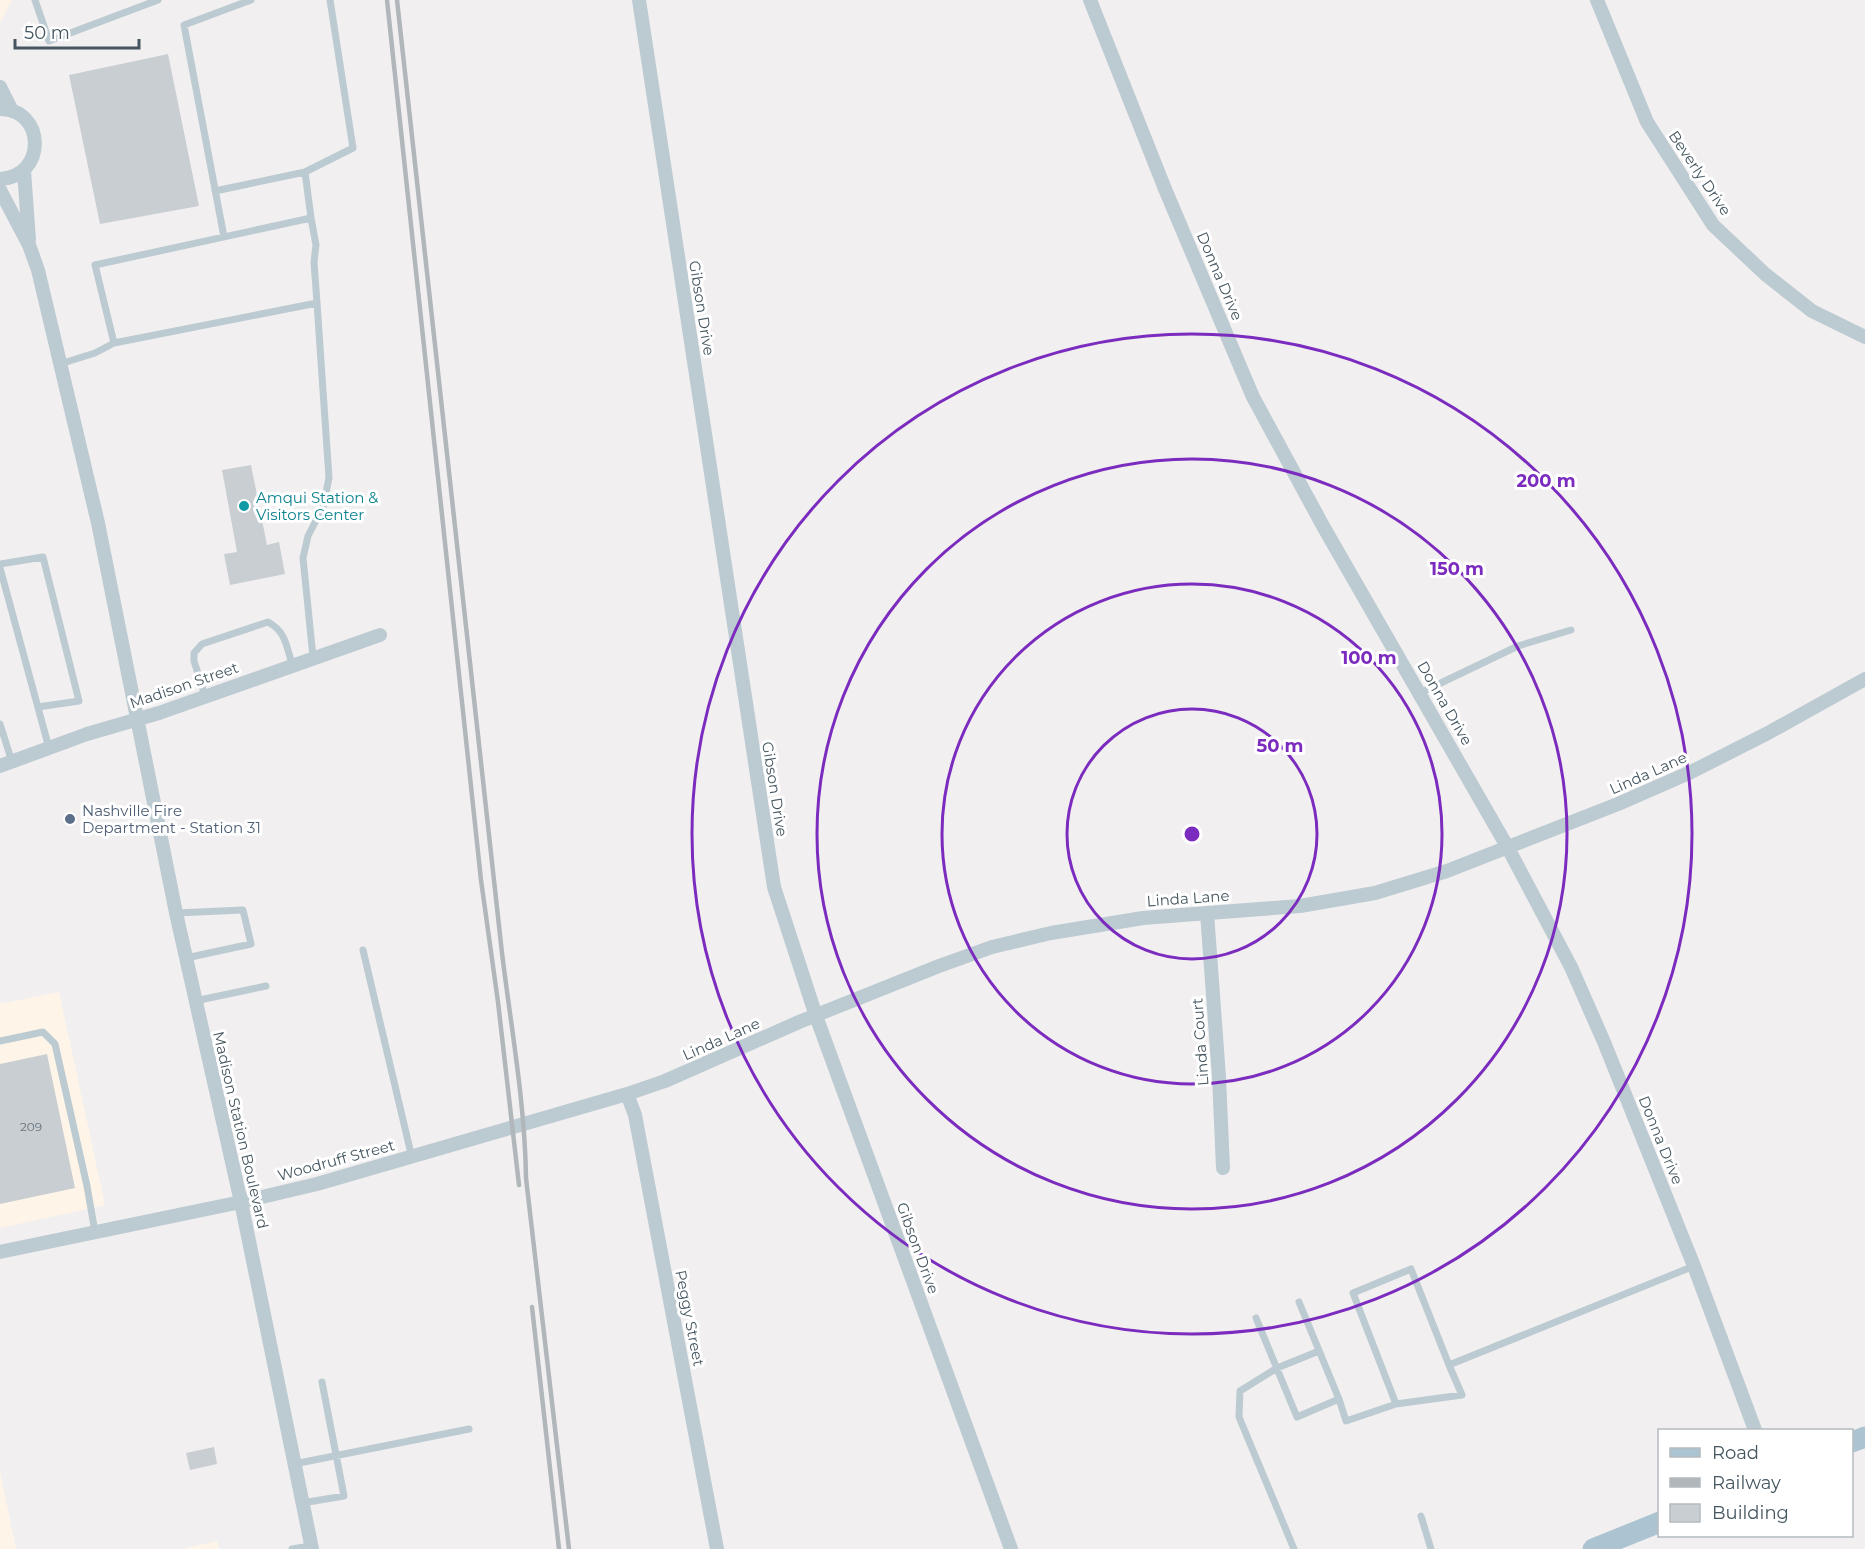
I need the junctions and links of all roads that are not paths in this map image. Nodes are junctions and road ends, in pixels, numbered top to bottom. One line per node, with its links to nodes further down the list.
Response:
1 (35, 0): 2 (lane)
2 (158, 0)
3 (251, 0): 14 (lane)
4 (330, 0): 11 (lane)
5 (639, 0): 42 (street, Gibson Drive)
6 (1090, 0): 28 (street, Donna Drive)
7 (1597, 0): 19 (street, Beverly Drive)
8 (0, 87): 9 (street)
9 (6, 110): 10 (street)
10 (24, 171): 12 (street); 17 (street)
11 (305, 172): 14 (lane); 15 (lane)
12 (0, 179)
13 (0, 190): 17 (street)
14 (215, 192): 16 (lane)
15 (311, 218): 16 (lane); 18 (lane)
16 (224, 237): 20 (lane)
17 (29, 245): 21 (street, Madison Station Boulevard)
18 (317, 303): 20 (lane); 25 (lane)
19 (1865, 337)
20 (114, 343): 21 (lane)
21 (60, 364): 31 (street, Madison Station Boulevard)
22 (0, 566): 30 (lane); 30 (lane)
23 (1571, 630): 28 (lane)
24 (380, 635): 25 (street, Madison Street)
25 (313, 657): 26 (street, Madison Street)
26 (292, 664): 29 (street, Madison Street); 29 (lane)
27 (1865, 679): 35 (street, Linda Lane)
28 (1420, 693): 35 (street, Donna Drive)
29 (205, 696): 31 (street, Madison Street)
30 (38, 708): 33 (lane)
31 (138, 719): 33 (street, Madison Street); 37 (street, Madison Station Boulevard)
32 (0, 724): 34 (lane)
33 (49, 748): 34 (street, Madison Street)
34 (6, 764)
35 (1508, 848): 36 (street, Linda Lane); 51 (street, Donna Drive)
36 (1207, 913): 42 (street, Linda Lane); 47 (street, Linda Court)
37 (176, 914): 39 (street, Madison Station Boulevard); 39 (lane)
38 (363, 950): 46 (lane)
39 (186, 958): 41 (street, Madison Station Boulevard)
40 (266, 986): 41 (lane)
41 (195, 1001): 48 (street, Madison Station Boulevard)
42 (816, 1016): 44 (street, Linda Lane); 70 (street, Gibson Drive)
43 (0, 1041): 49 (lane)
44 (627, 1094): 45 (street, Linda Lane); 69 (street, Peggy Street)
45 (503, 1130): 46 (street, Woodruff Street)
46 (412, 1158): 48 (street, Woodruff Street)
47 (1223, 1168)
48 (241, 1202): 49 (street, Woodruff Street); 63 (street, Madison Station Boulevard)
49 (95, 1232): 50 (street, Woodruff Street)
50 (0, 1252)
51 (1694, 1266): 55 (lane); 61 (street, Donna Drive)
52 (1299, 1302): 54 (lane)
53 (1256, 1318): 56 (lane)
54 (1319, 1351): 56 (lane); 58 (lane)
55 (1449, 1365): 59 (lane); 59 (lane)
56 (1277, 1368): 58 (lane); 71 (lane)
57 (322, 1382): 62 (lane)
58 (1339, 1399): 59 (lane)
59 (1396, 1404)
60 (469, 1429): 62 (lane)
61 (1754, 1429)
62 (336, 1456): 63 (lane); 64 (lane)
63 (294, 1464): 64 (street, Madison Station Boulevard)
64 (302, 1503): 67 (street, Madison Station Boulevard)
65 (1421, 1516): 72 (lane)
66 (1658, 1522): 73 (main road)
67 (311, 1548): 68 (lane)
68 (292, 1549)
69 (717, 1549)
70 (1011, 1549)
71 (1294, 1549)
72 (1431, 1549)
73 (1593, 1549)

